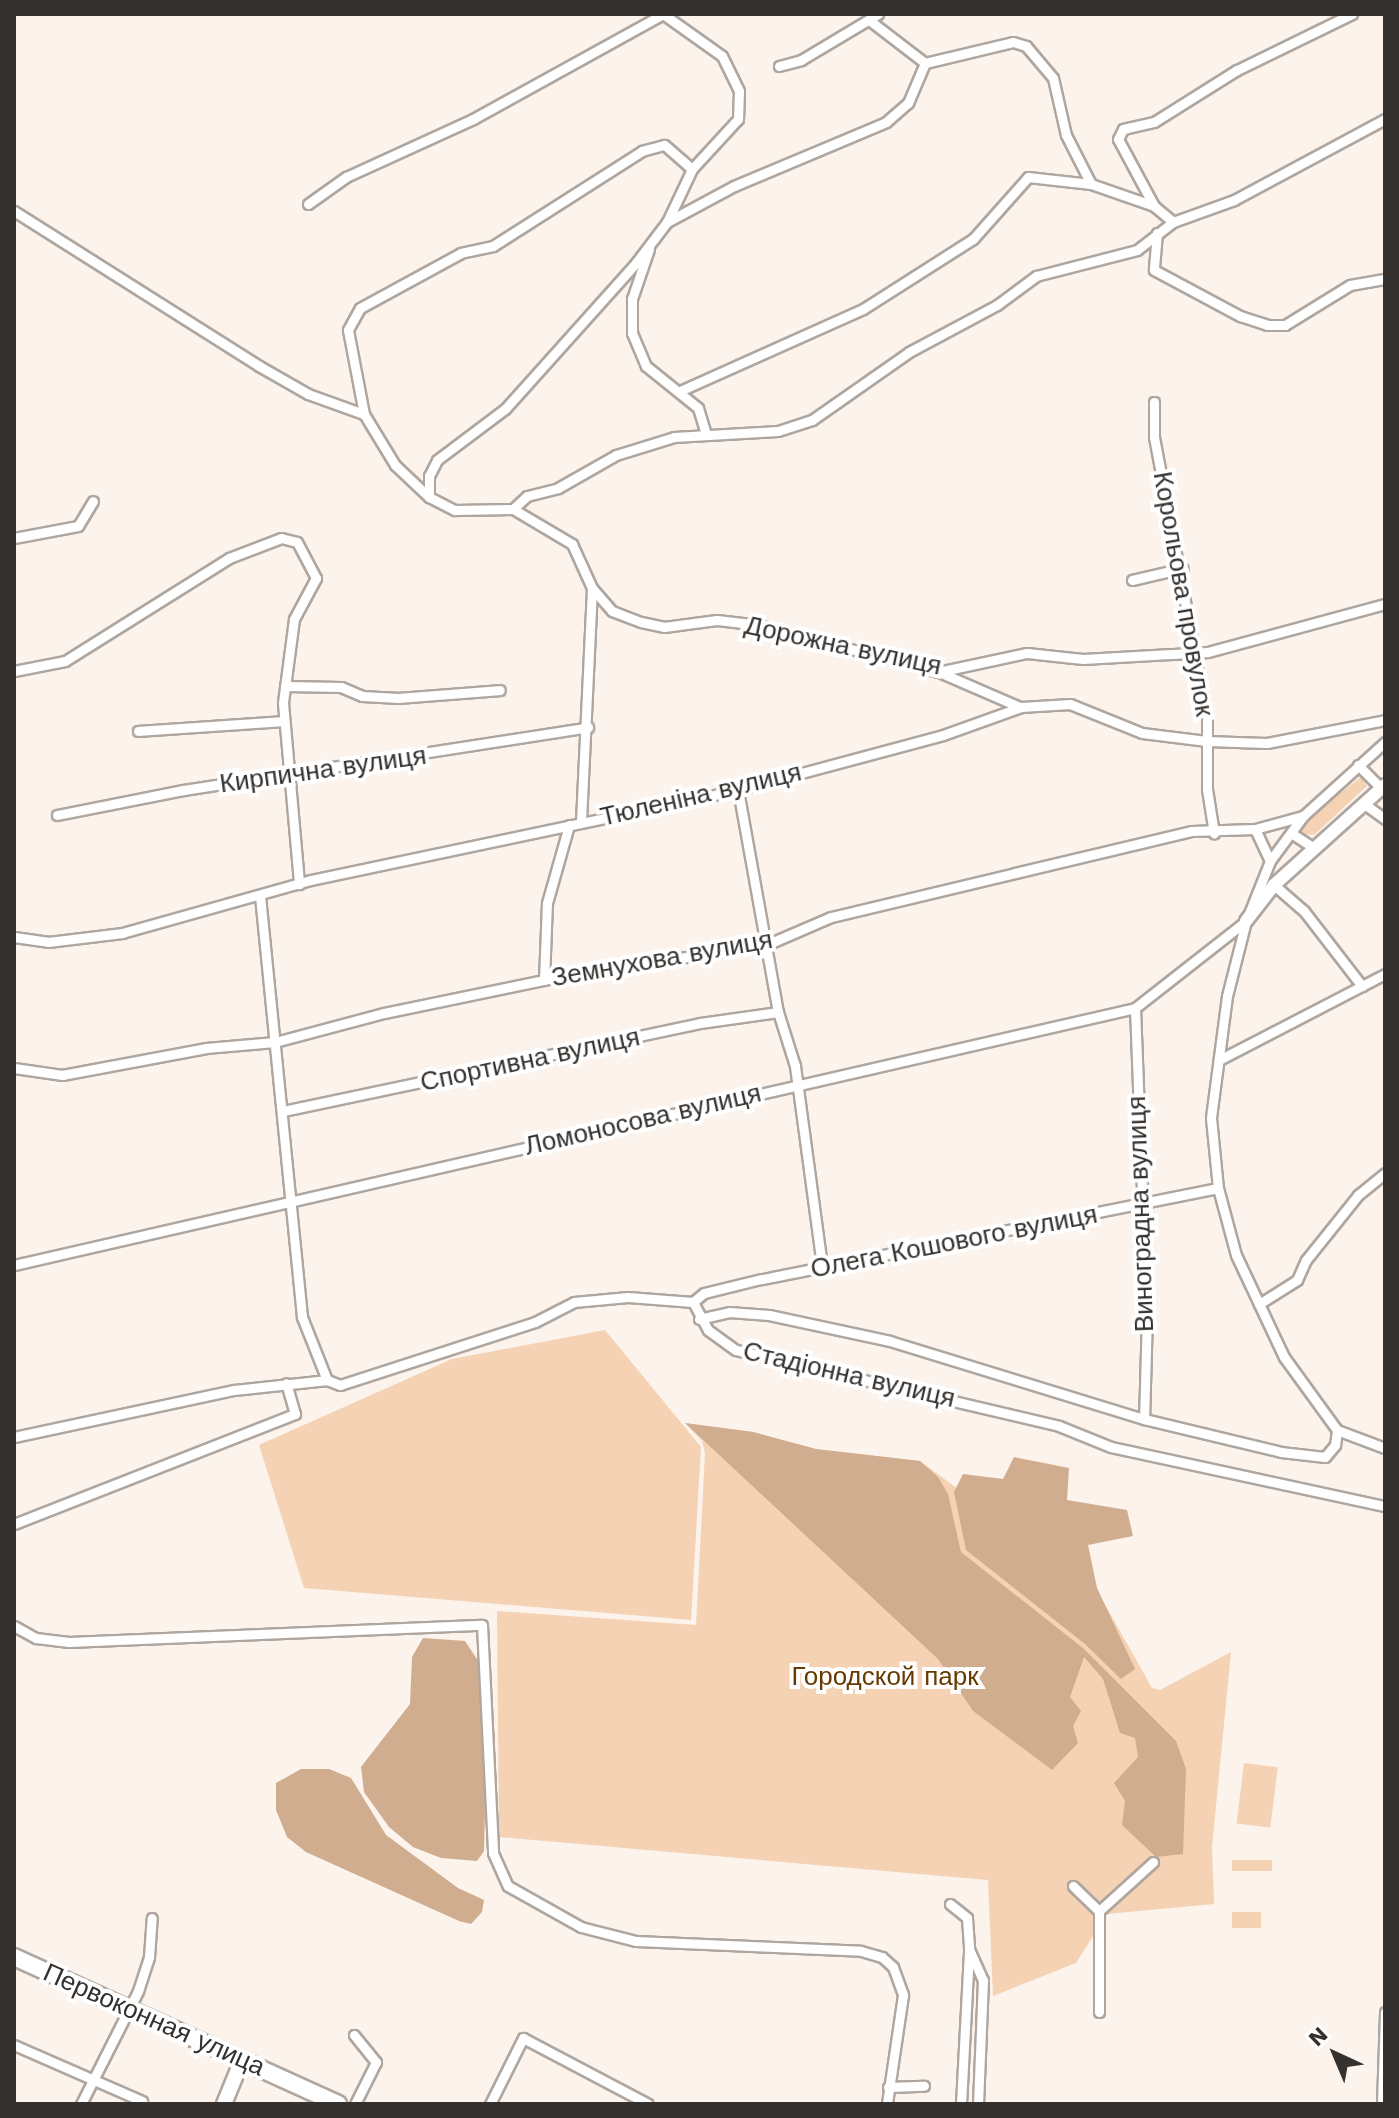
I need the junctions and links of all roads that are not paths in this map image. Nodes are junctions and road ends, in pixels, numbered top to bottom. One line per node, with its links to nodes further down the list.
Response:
1 (1352, 14): 9 (street)
2 (873, 17): 3 (street); 4 (street)
3 (925, 63): 7 (street); 11 (street)
4 (779, 66)
5 (1385, 119): 12 (street)
6 (692, 169): 8 (street); 11 (street); 18 (street)
7 (1091, 184): 9 (street); 16 (street)
8 (308, 204)
9 (1154, 206): 12 (street)
10 (14, 211): 18 (street)
11 (667, 222): 14 (street)
12 (1173, 222): 13 (street)
13 (1157, 233): 15 (street); 19 (street)
14 (650, 245): 16 (street); 20 (street)
15 (1385, 279)
16 (682, 390): 19 (street)
17 (1154, 402): 24 (street, Корольова провулок)
18 (364, 414): 20 (street)
19 (705, 431): 22 (street)
20 (429, 497): 22 (street)
21 (93, 501): 23 (street)
22 (513, 509): 26 (street)
23 (14, 538)
24 (1183, 568): 25 (street); 28 (street, Корольова провулок)
25 (1132, 580)
26 (592, 588): 30 (street, Дорожна вулиця); 36 (street)
27 (1385, 604): 28 (street, Дорожна вулиця)
28 (1193, 652): 30 (street, Дорожна вулиця); 38 (street, Корольова провулок)
29 (14, 671): 31 (street)
30 (938, 672): 33 (street)
31 (285, 686): 32 (street); 35 (street)
32 (500, 690)
33 (1021, 707): 38 (street, Тюленіна вулиця); 43 (street, Тюленіна вулиця)
34 (1385, 720): 38 (street, Тюленіна вулиця)
35 (284, 721): 37 (street); 41 (street)
36 (588, 727): 41 (street, Кирпична вулиця); 48 (street)
37 (138, 731)
38 (1207, 741): 51 (street, Корольова провулок)
39 (1385, 742): 40 (street)
40 (1358, 765): 42 (street); 46 (street)
41 (286, 775): 45 (street, Кирпична вулиця); 55 (street)
42 (1383, 787): 44 (street)
43 (738, 790): 48 (street, Тюленіна вулиця); 60 (street)
44 (1363, 803): 47 (street); 53 (street)
45 (57, 815)
46 (1303, 816): 50 (street, Земнухова вулиця); 52 (street)
47 (1385, 819)
48 (581, 822): 49 (street, Тюленіна вулиця)
49 (569, 825): 55 (street, Тюленіна вулиця); 62 (street)
50 (1255, 829): 51 (street, Земнухова вулиця); 54 (street)
51 (1214, 833): 60 (street, Земнухова вулиця)
52 (1291, 833): 53 (street); 54 (street)
53 (1314, 848): 56 (street)
54 (1270, 861): 58 (street)
55 (299, 884): 57 (street, Тюленіна вулиця)
56 (1274, 885): 58 (street); 63 (street)
57 (260, 896): 59 (street, Тюленіна вулиця); 66 (street)
58 (1246, 921): 64 (street, Ломоносова вулиця); 67 (street)
59 (14, 937)
60 (766, 945): 62 (street, Земнухова вулиця); 65 (street)
61 (1385, 974): 63 (street)
62 (544, 980): 66 (street, Земнухова вулиця)
63 (1362, 986): 67 (street)
64 (1135, 1008): 69 (street, Ломоносова вулиця); 74 (street, Виноградна вулиця)
65 (778, 1012): 69 (street); 70 (street, Спортивна вулиця)
66 (275, 1042): 68 (street, Земнухова вулиця); 70 (street)
67 (1219, 1060): 72 (street)
68 (14, 1068)
69 (796, 1084): 73 (street, Ломоносова вулиця); 76 (street)
70 (283, 1111): 73 (street)
71 (1385, 1173): 78 (street)
72 (1218, 1188): 74 (street, Олега Кошового вулиця); 78 (street)
73 (294, 1202): 75 (street, Ломоносова вулиця); 80 (street)
74 (1141, 1206): 76 (street, Олега Кошового вулиця); 82 (street, Виноградна вулиця)
75 (14, 1265)
76 (822, 1267): 77 (street, Олега Кошового вулиця)
77 (693, 1302): 79 (street); 80 (street, Олега Кошового вулиця)
78 (1259, 1304): 83 (street)
79 (699, 1319): 82 (street, Стадіонна вулиця); 86 (street, Стадіонна вулиця)
80 (327, 1380): 81 (street, Олега Кошового вулиця)
81 (286, 1383): 84 (street, Олега Кошового вулиця); 87 (street)
82 (1144, 1419): 83 (street, Стадіонна вулиця)
83 (1337, 1430): 85 (street)
84 (14, 1437)
85 (1385, 1448)
86 (1385, 1506)
87 (14, 1524)
88 (14, 1626): 104 (street)
89 (1153, 1862): 92 (street)
90 (1073, 1886): 92 (street)
91 (950, 1904): 94 (street)
92 (1099, 1911): 97 (street)
93 (152, 1918): 96 (street)
94 (969, 1949): 114 (street); 115 (street)
95 (14, 1957): 96 (highway, Первоконная улица)
96 (129, 2008): 101 (highway, Первоконная улица); 102 (street)
97 (1099, 2012)
98 (1385, 2012): 105 (street)
99 (354, 2035): 110 (street)
100 (14, 2045): 102 (street)
101 (242, 2060): 108 (main road); 109 (highway, Первоконная улица)
102 (91, 2080): 106 (street); 107 (street)
103 (924, 2086): 104 (street)
104 (888, 2087): 113 (street)
105 (1383, 2095)
106 (142, 2101)
107 (81, 2104)
108 (224, 2104)
109 (338, 2104)
110 (355, 2104)
111 (490, 2104): 112 (street)
112 (648, 2104)
113 (887, 2104)
114 (961, 2104)
115 (978, 2104)

